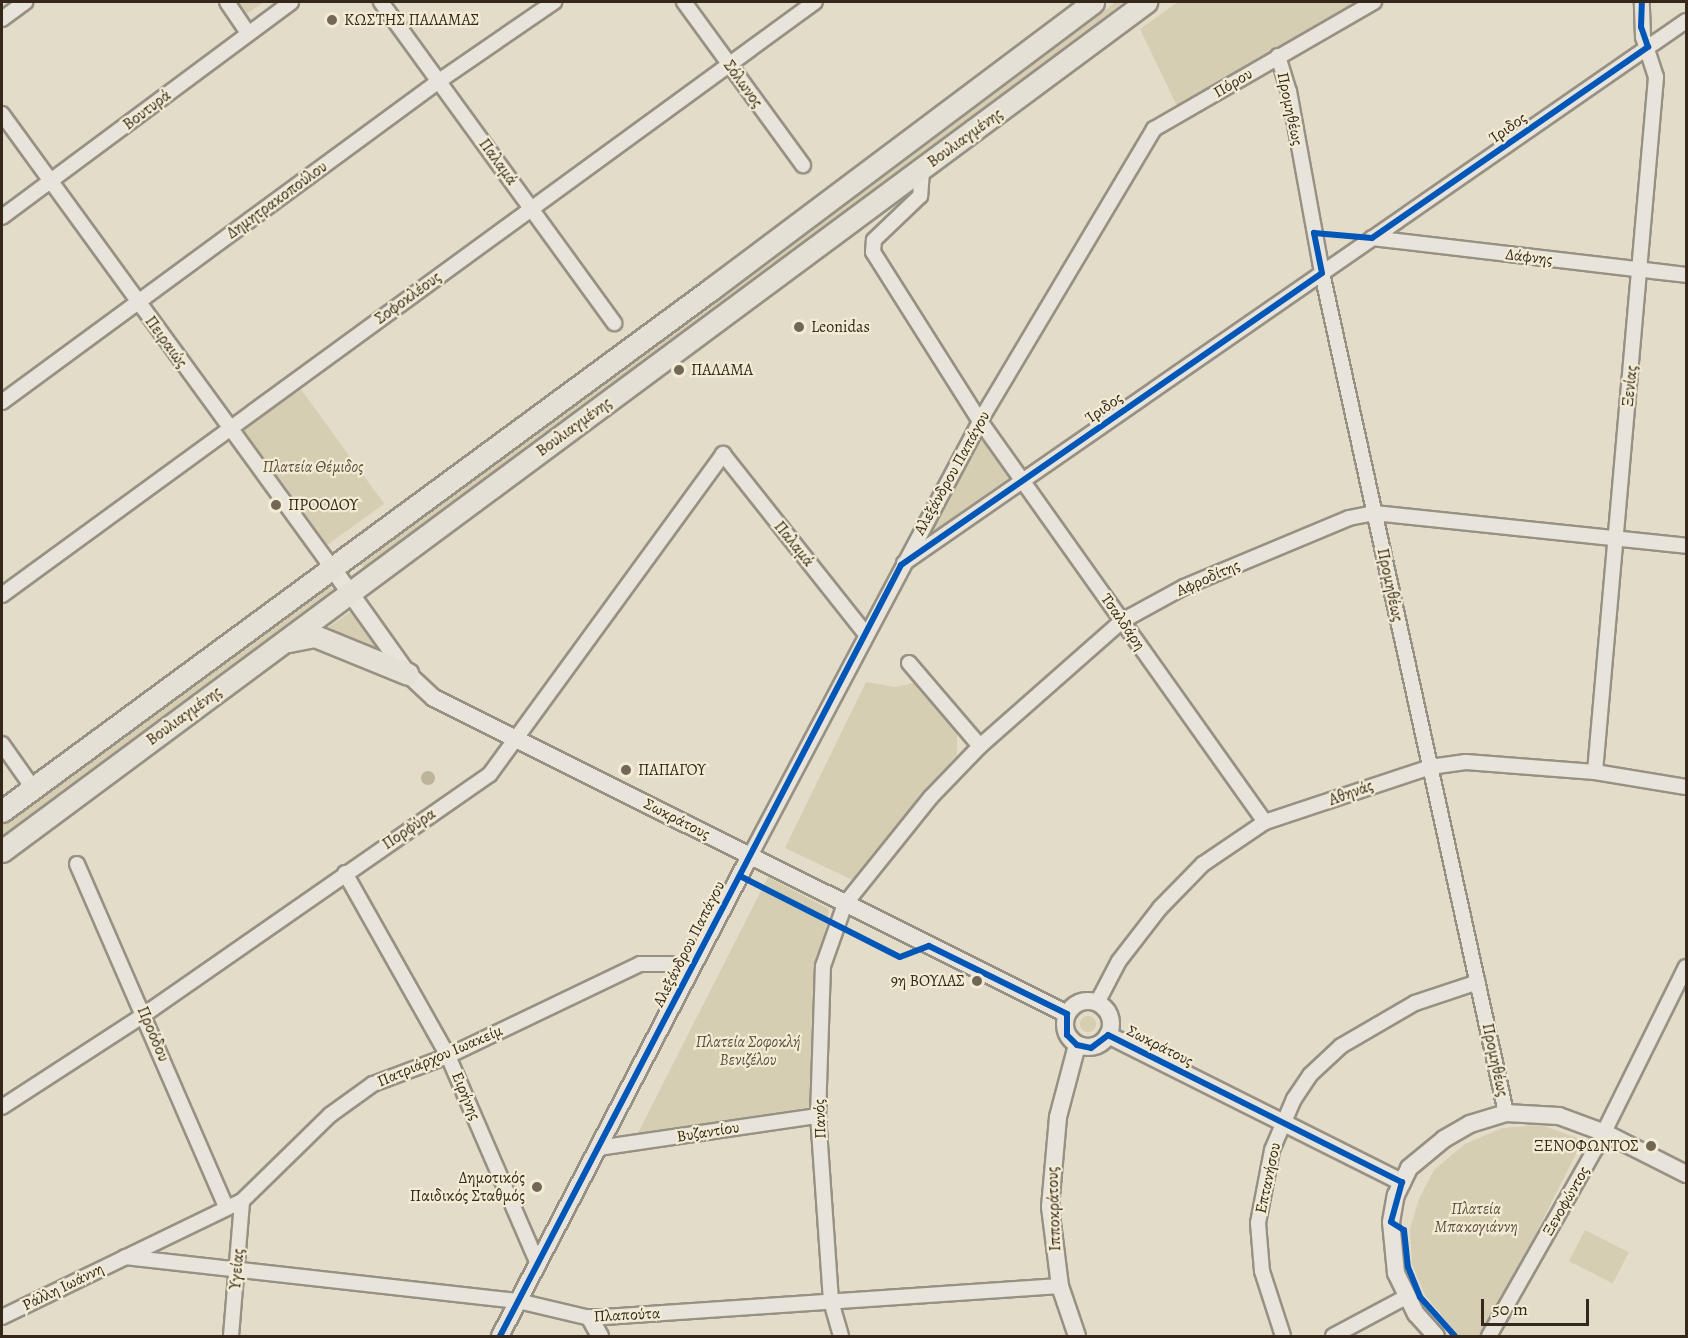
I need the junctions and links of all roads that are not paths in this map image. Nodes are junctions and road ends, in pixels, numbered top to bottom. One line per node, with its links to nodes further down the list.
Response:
1 (25, 2): 12 (street)
2 (227, 2): 14 (street)
3 (291, 2): 14 (street, Βουτυρά)
4 (381, 2): 18 (street, Παλαμά)
5 (554, 2): 18 (street, Δημητρακοπούλου)
6 (684, 2): 17 (street, Σόλωνος)
7 (815, 2): 17 (street, Σοφοκλέους)
8 (1093, 2): 41 (main road, Βουλιαγμένης)
9 (1146, 2): 22 (main road, Βουλιαγμένης)
10 (1374, 2): 16 (street, Πόρου)
11 (1642, 2): 15 (street, Ξενίας)
12 (2, 19)
13 (1686, 21): 15 (street, Ίριδος)
14 (248, 33): 23 (street, Βουτυρά)
15 (1648, 47): 26 (street, Ίριδος); 27 (street, Ξενίας)
16 (1278, 56): 20 (street, Πόρου); 28 (street, Προμηθέως)
17 (730, 66): 21 (street, Σόλωνος); 24 (street, Σοφοκλέους)
18 (439, 81): 24 (street, Παλαμά); 30 (street, Δημητρακοπούλου)
19 (2, 114): 23 (street, Πειραιώς)
20 (1154, 129): 33 (street, Αλεξάνδρου Παπάγου)
21 (803, 165)
22 (922, 170): 33 (street); 42 (main road, Βουλιαγμένης)
23 (51, 182): 25 (street, Βουτυρά); 30 (street, Πειραιώς)
24 (531, 208): 31 (street, Παλαμά); 34 (street, Σοφοκλέους)
25 (2, 217)
26 (1372, 238): 27 (street, Δάφνης); 28 (street, Ίριδος)
27 (1642, 270): 29 (street, Δάφνης); 38 (street, Ξενίας)
28 (1322, 273): 36 (street, Ίριδος); 37 (street, Προμηθέως)
29 (1686, 275)
30 (136, 303): 32 (street, Δημητρακοπούλου); 34 (street, Πειραιώς)
31 (614, 323)
32 (2, 402)
33 (980, 421): 36 (street, Τσαλδάρη); 40 (street, Αλεξάνδρου Παπάγου)
34 (228, 428): 41 (street, Πειραιώς); 43 (street, Σοφοκλέους)
35 (723, 454): 45 (street, Παλαμά); 49 (street, Πορφύρα)
36 (1022, 481): 40 (street, Ίριδος); 44 (street, Τσαλδάρη)
37 (1374, 513): 38 (street, Αφροδίτης); 44 (street, Αφροδίτης); 52 (street, Προμηθέως)
38 (1615, 538): 39 (street, Αφροδίτης); 53 (street, Ξενίας)
39 (1686, 546)
40 (901, 564): 45 (street, Αλεξάνδρου Παπάγου)
41 (333, 569): 42 (street, Σωκράτους); 55 (main road, Βουλιαγμένης)
42 (350, 593): 46 (main road, Βουλιαγμένης); 48 (street, Σωκράτους)
43 (2, 594)
44 (1122, 621): 51 (street, Αφροδίτης); 57 (street, Τσαλδάρη)
45 (865, 633): 59 (street, Αλεξάνδρου Παπάγου)
46 (282, 643): 48 (main road); 58 (main road, Βουλιαγμένης)
47 (909, 663): 51 (street)
48 (408, 674): 49 (street, Σωκράτους)
49 (518, 740): 59 (street, Σωκράτους); 61 (street, Πορφύρα)
50 (2, 744): 55 (street)
51 (980, 746): 62 (street, Αφροδίτης)
52 (1430, 767): 53 (street, Αθηνάς); 57 (street, Αθηνάς); 65 (street, Προμηθέως)
53 (1595, 772): 54 (street, Αθηνάς)
54 (1686, 787)
55 (33, 788): 56 (main road, Βουλιαγμένης)
56 (2, 811)
57 (1265, 822): 66 (street, Αθηνάς)
58 (2, 851)
59 (750, 856): 62 (street, Σωκράτους); 64 (street, Αλεξάνδρου Παπάγου)
60 (77, 864): 67 (street, Προόδου)
61 (345, 873): 67 (street, Πορφύρα); 71 (street, Ειρήνης)
62 (845, 904): 68 (street, Σωκράτους); 74 (street, Πανός)
63 (1686, 967): 76 (street, Ξενοφώντος)
64 (688, 974): 71 (street, Πατριάρχου Ιωακείμ); 77 (street, Αλεξάνδρου Παπάγου)
65 (1478, 982): 73 (street, Προμηθέως); 75 (street, Επτανήσου)
66 (1097, 1003): 68 (street); 69 (street, Σωκράτους)
67 (145, 1014): 72 (street, Πορφύρα); 81 (street, Προόδου)
68 (1066, 1014): 70 (street)
69 (1108, 1035): 70 (street, Σωκράτους); 75 (street, Σωκράτους)
70 (1077, 1045): 85 (street, Ιπποκράτους)
71 (448, 1056): 80 (street, Πατριάρχου Ιωακείμ); 83 (street, Ειρήνης)
72 (2, 1107)
73 (1506, 1113): 76 (street); 79 (street)
74 (819, 1116): 77 (street, Βυζαντίου); 88 (street, Πανός)
75 (1282, 1122): 79 (street, Σωκράτους); 96 (street, Επτανήσου)
76 (1605, 1133): 78 (street); 99 (street, Ξενοφώντος)
77 (598, 1148): 83 (street, Αλεξάνδρου Παπάγου)
78 (1686, 1174)
79 (1402, 1182): 86 (street)
80 (242, 1201): 81 (street, Πατριάρχου Ιωακείμ); 84 (street, Υγείας)
81 (226, 1207): 82 (street, Πατριάρχου Ιωακείμ)
82 (125, 1257): 84 (street, Πλαπούτα); 89 (street, Ράλλη Ιωάννη)
83 (538, 1264): 87 (street, Αλεξάνδρου Παπάγου)
84 (237, 1267): 87 (street, Πλαπούτα); 91 (street, Υγείας)
85 (1060, 1286): 88 (street, Πλαπούτα); 95 (street, Ιπποκράτους)
86 (1406, 1297): 97 (street); 98 (street)
87 (518, 1301): 90 (street, Πλαπούτα); 92 (street, Αλεξάνδρου Παπάγου)
88 (831, 1301): 90 (street, Πλαπούτα); 94 (street, Πανός)
89 (2, 1317)
90 (590, 1318): 93 (street)
91 (231, 1336)
92 (500, 1336)
93 (600, 1336)
94 (841, 1336)
95 (1077, 1336)
96 (1283, 1336)
97 (1333, 1336)
98 (1436, 1336)
99 (1489, 1336)

